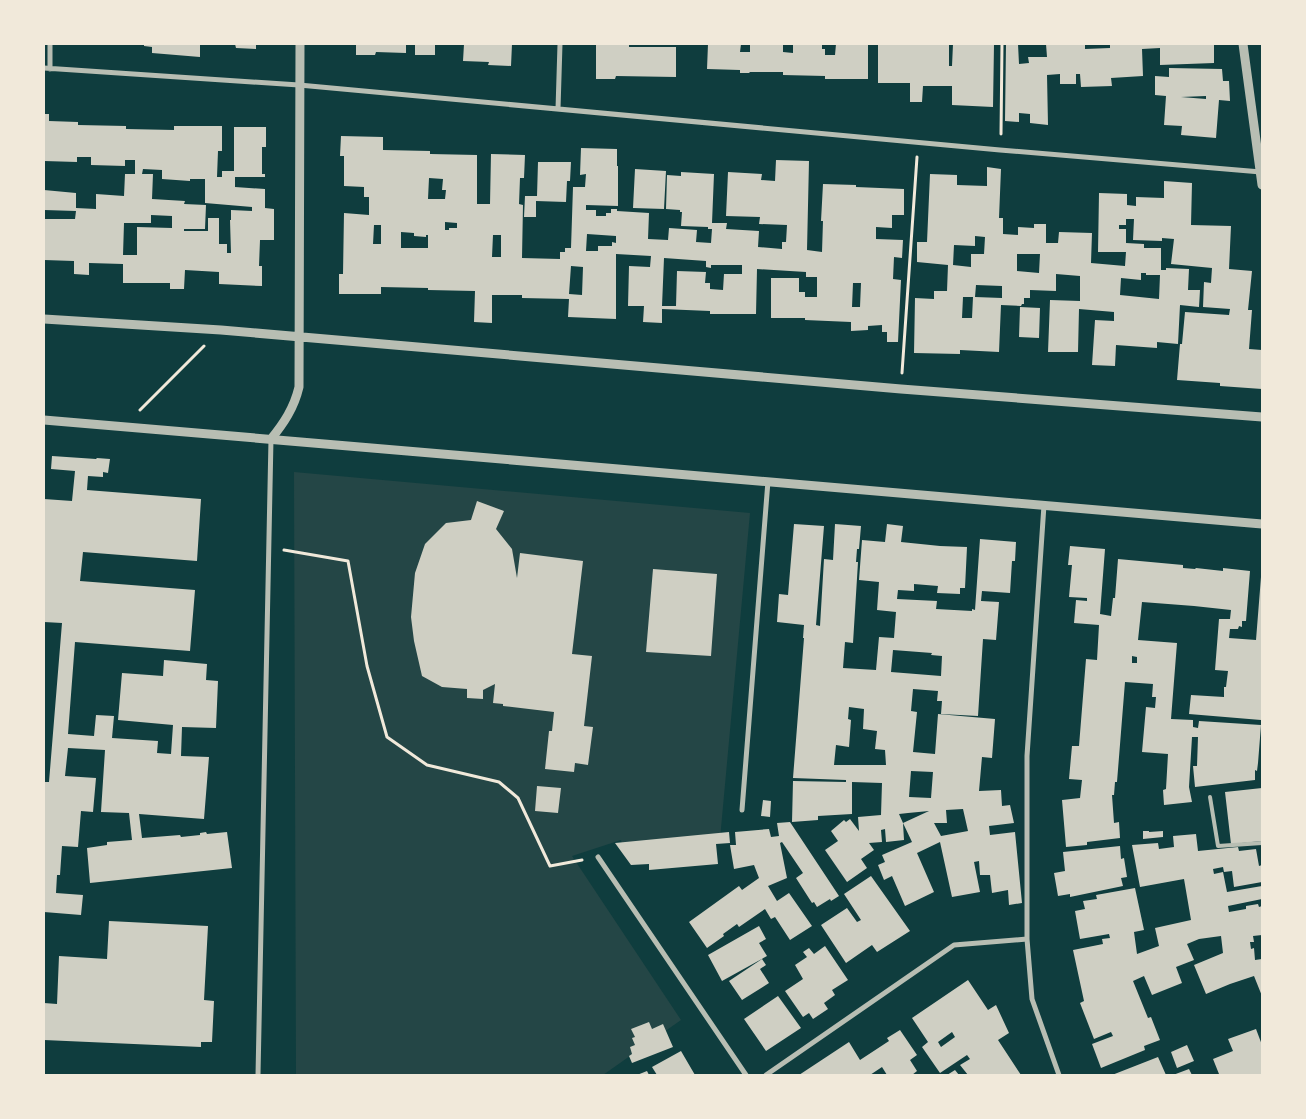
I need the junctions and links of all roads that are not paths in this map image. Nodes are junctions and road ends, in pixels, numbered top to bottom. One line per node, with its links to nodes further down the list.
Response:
1 (50, 44): 5 (street)
2 (300, 44): 6 (street)
3 (560, 44): 7 (street)
4 (1244, 44): 8 (street)
5 (47, 68): 6 (street)
6 (299, 85): 7 (street); 11 (street)
7 (558, 109): 8 (street)
8 (1261, 172): 9 (street)
9 (1262, 185)
10 (44, 319): 11 (street)
11 (299, 337): 12 (street); 14 (street)
12 (1262, 417)
13 (44, 420): 14 (street)
14 (271, 439): 15 (street); 23 (street)
15 (768, 481): 16 (street); 19 (street)
16 (1044, 505): 17 (street); 22 (street)
17 (1262, 524)
18 (1210, 797): 20 (lane)
19 (742, 810)
20 (1262, 844)
21 (598, 857): 24 (street)
22 (1027, 939): 25 (street); 26 (street)
23 (258, 1075)
24 (746, 1075)
25 (766, 1075)
26 (1059, 1075)

